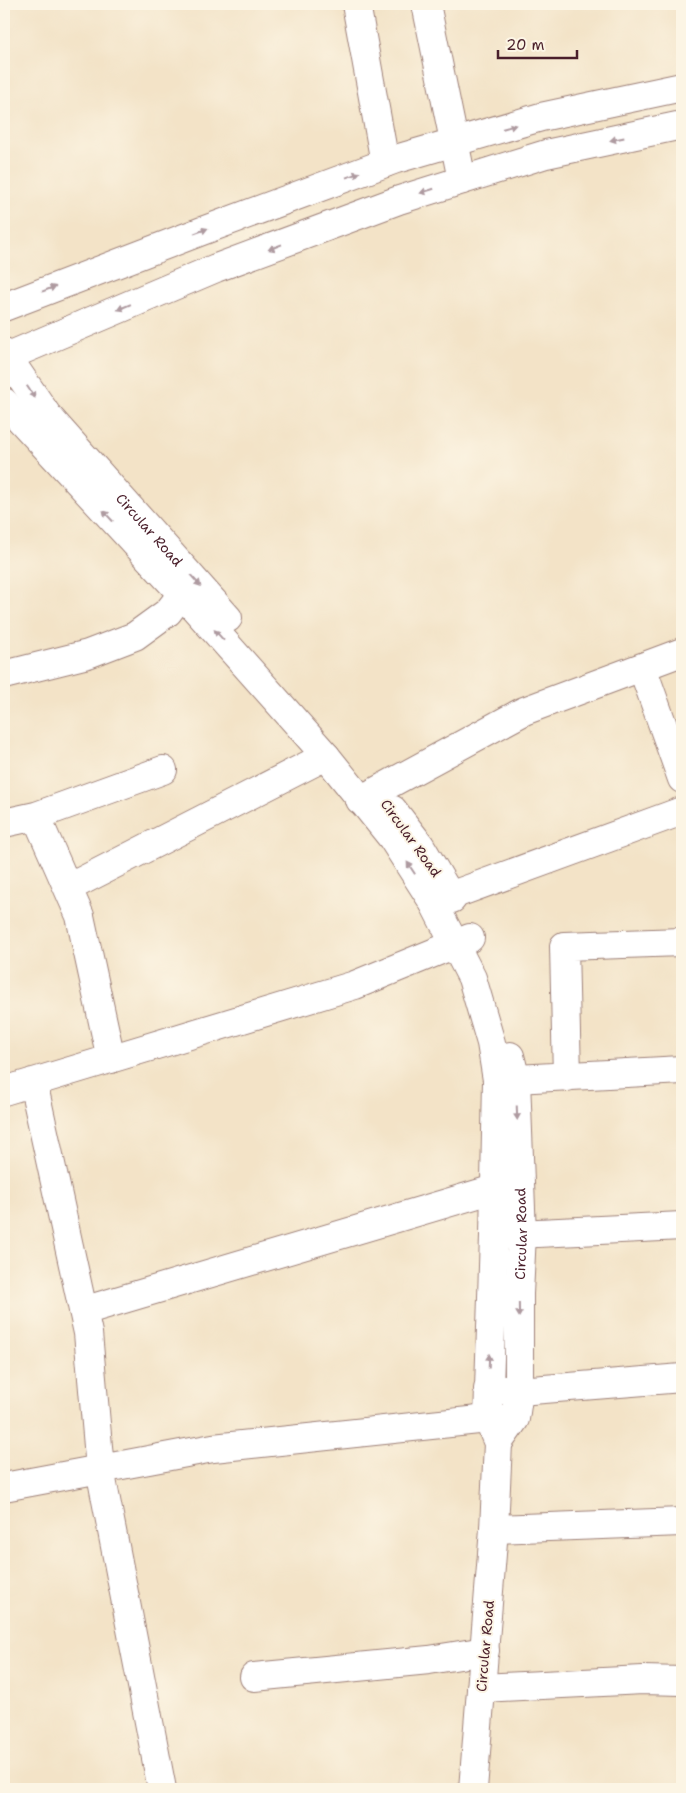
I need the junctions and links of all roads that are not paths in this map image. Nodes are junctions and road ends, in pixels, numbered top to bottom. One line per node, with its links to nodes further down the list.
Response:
1 (356, 4): 8 (street)
2 (426, 4): 7 (street)
3 (682, 87): 4 (street)
4 (643, 95): 6 (street); 7 (street, one-way to 4)
5 (682, 125): 6 (street)
6 (649, 132): 9 (street, one-way to 9)
7 (455, 142): 8 (street); 9 (street)
8 (385, 163): 10 (street, one-way to 8)
9 (462, 180): 11 (street, one-way to 11)
10 (4, 307)
11 (5, 355): 20 (street, Circular Road, one-way to 20)
12 (4, 402): 13 (street, Circular Road, one-way to 12)
13 (182, 594): 16 (street); 17 (street, Circular Road, one-way to 13)
14 (682, 652): 15 (street)
15 (642, 667): 19 (street); 20 (street)
16 (4, 675)
17 (326, 756): 20 (street, Circular Road); 24 (street)
18 (163, 770): 22 (street)
19 (682, 779)
20 (368, 795): 25 (street, Circular Road)
21 (682, 811): 25 (street)
22 (36, 816): 23 (street); 24 (street)
23 (4, 823)
24 (68, 888): 28 (street)
25 (442, 898): 26 (street, Circular Road)
26 (462, 941): 28 (street); 31 (street, Circular Road)
27 (682, 942): 30 (street)
28 (111, 1059): 32 (street)
29 (682, 1070): 30 (street)
30 (567, 1076): 31 (street)
31 (506, 1080): 34 (street, Circular Road)
32 (33, 1082): 33 (street); 38 (street)
33 (4, 1091)
34 (507, 1185): 36 (street, Circular Road); 37 (street, Circular Road); 38 (street)
35 (682, 1226): 36 (street)
36 (522, 1234): 37 (street); 41 (street, Circular Road, one-way to 41)
37 (494, 1236): 40 (street, Circular Road, one-way to 37)
38 (83, 1311): 43 (street)
39 (682, 1378): 41 (street)
40 (488, 1389): 41 (street); 42 (street, Circular Road)
41 (519, 1391): 42 (street, Circular Road)
42 (493, 1431): 43 (street); 46 (street, Circular Road)
43 (100, 1469): 44 (street); 51 (street)
44 (4, 1487)
45 (682, 1522): 46 (street)
46 (494, 1529): 47 (street, Circular Road)
47 (485, 1651): 48 (street); 50 (street, Circular Road)
48 (254, 1677)
49 (682, 1681): 50 (street)
50 (481, 1688): 52 (street, Circular Road)
51 (162, 1789)
52 (473, 1789)

